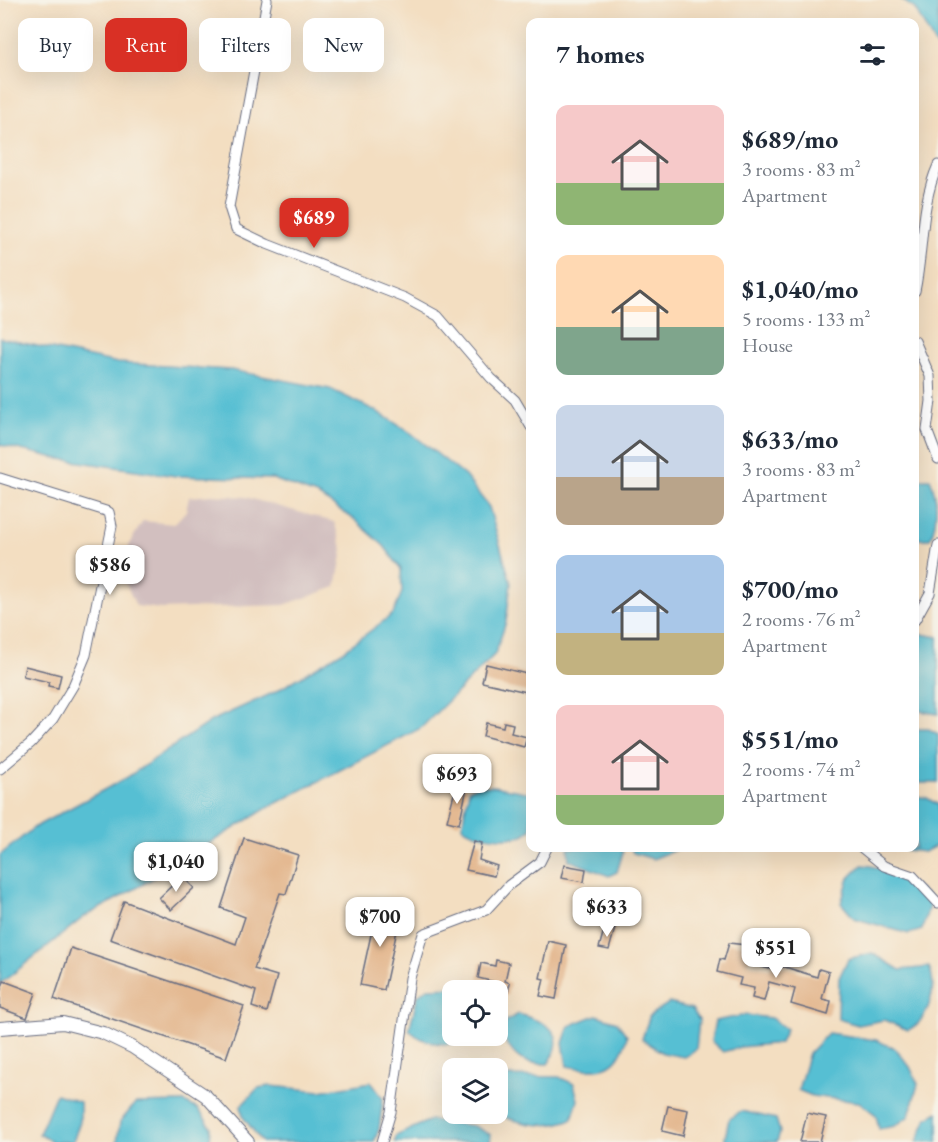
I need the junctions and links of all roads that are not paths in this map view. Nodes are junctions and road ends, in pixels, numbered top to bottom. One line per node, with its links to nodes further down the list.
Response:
1 (267, 0): 5 (street)
2 (938, 165): 3 (street)
3 (919, 273)
4 (919, 350): 6 (street)
5 (526, 419)
6 (938, 459)
7 (0, 478): 10 (street)
8 (938, 545): 9 (street)
9 (919, 613)
10 (0, 769)
11 (546, 852): 16 (street)
12 (867, 852): 13 (street)
13 (938, 903)
14 (0, 1028): 15 (main road)
15 (248, 1142)
16 (382, 1142)

